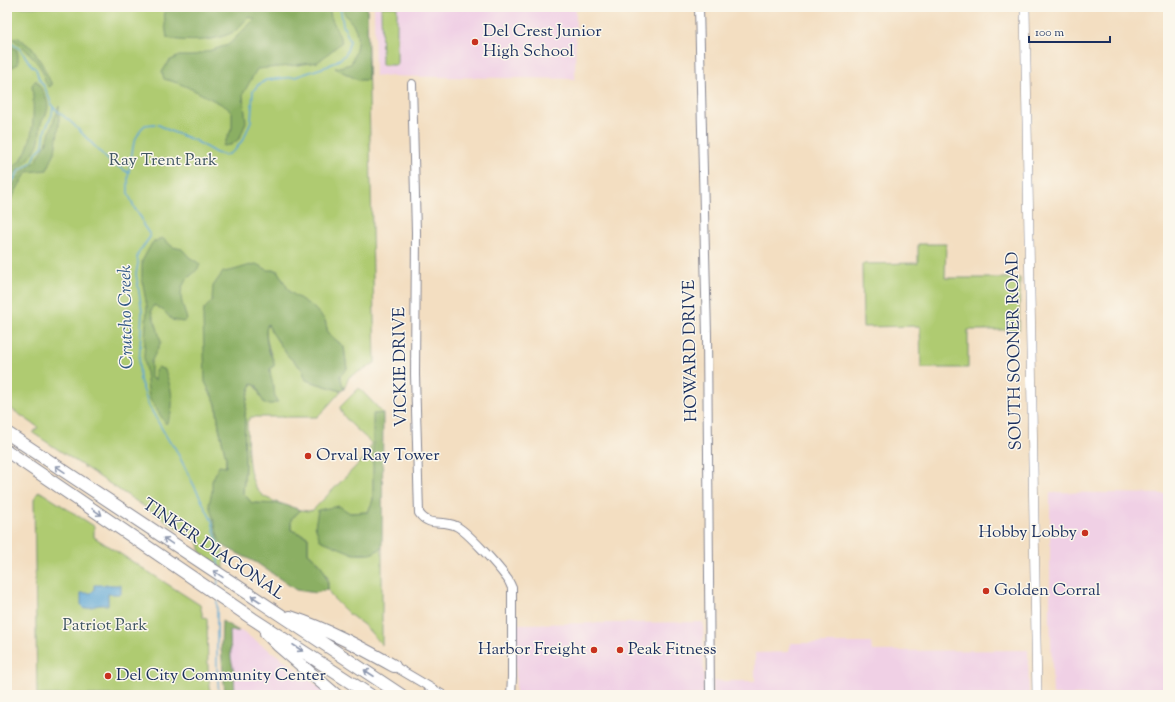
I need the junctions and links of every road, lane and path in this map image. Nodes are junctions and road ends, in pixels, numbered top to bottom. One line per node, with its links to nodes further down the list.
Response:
1 (699, 7): 14 (street, HOWARD DRIVE)
2 (1025, 7): 15 (main road, SOUTH SOONER ROAD)
3 (412, 84): 13 (street, VICKIE DRIVE)
4 (7, 433): 6 (highway, TINKER DIAGONAL, one-way to 4)
5 (7, 451): 7 (highway, TINKER DIAGONAL, one-way to 7)
6 (276, 612): 8 (highway); 11 (highway, TINKER DIAGONAL, one-way to 6)
7 (253, 619): 9 (highway); 10 (highway, TINKER DIAGONAL, one-way to 10)
8 (394, 666): 12 (street)
9 (336, 695)
10 (370, 695)
11 (401, 695)
12 (443, 695)
13 (511, 695)
14 (710, 695)
15 (1037, 695)

